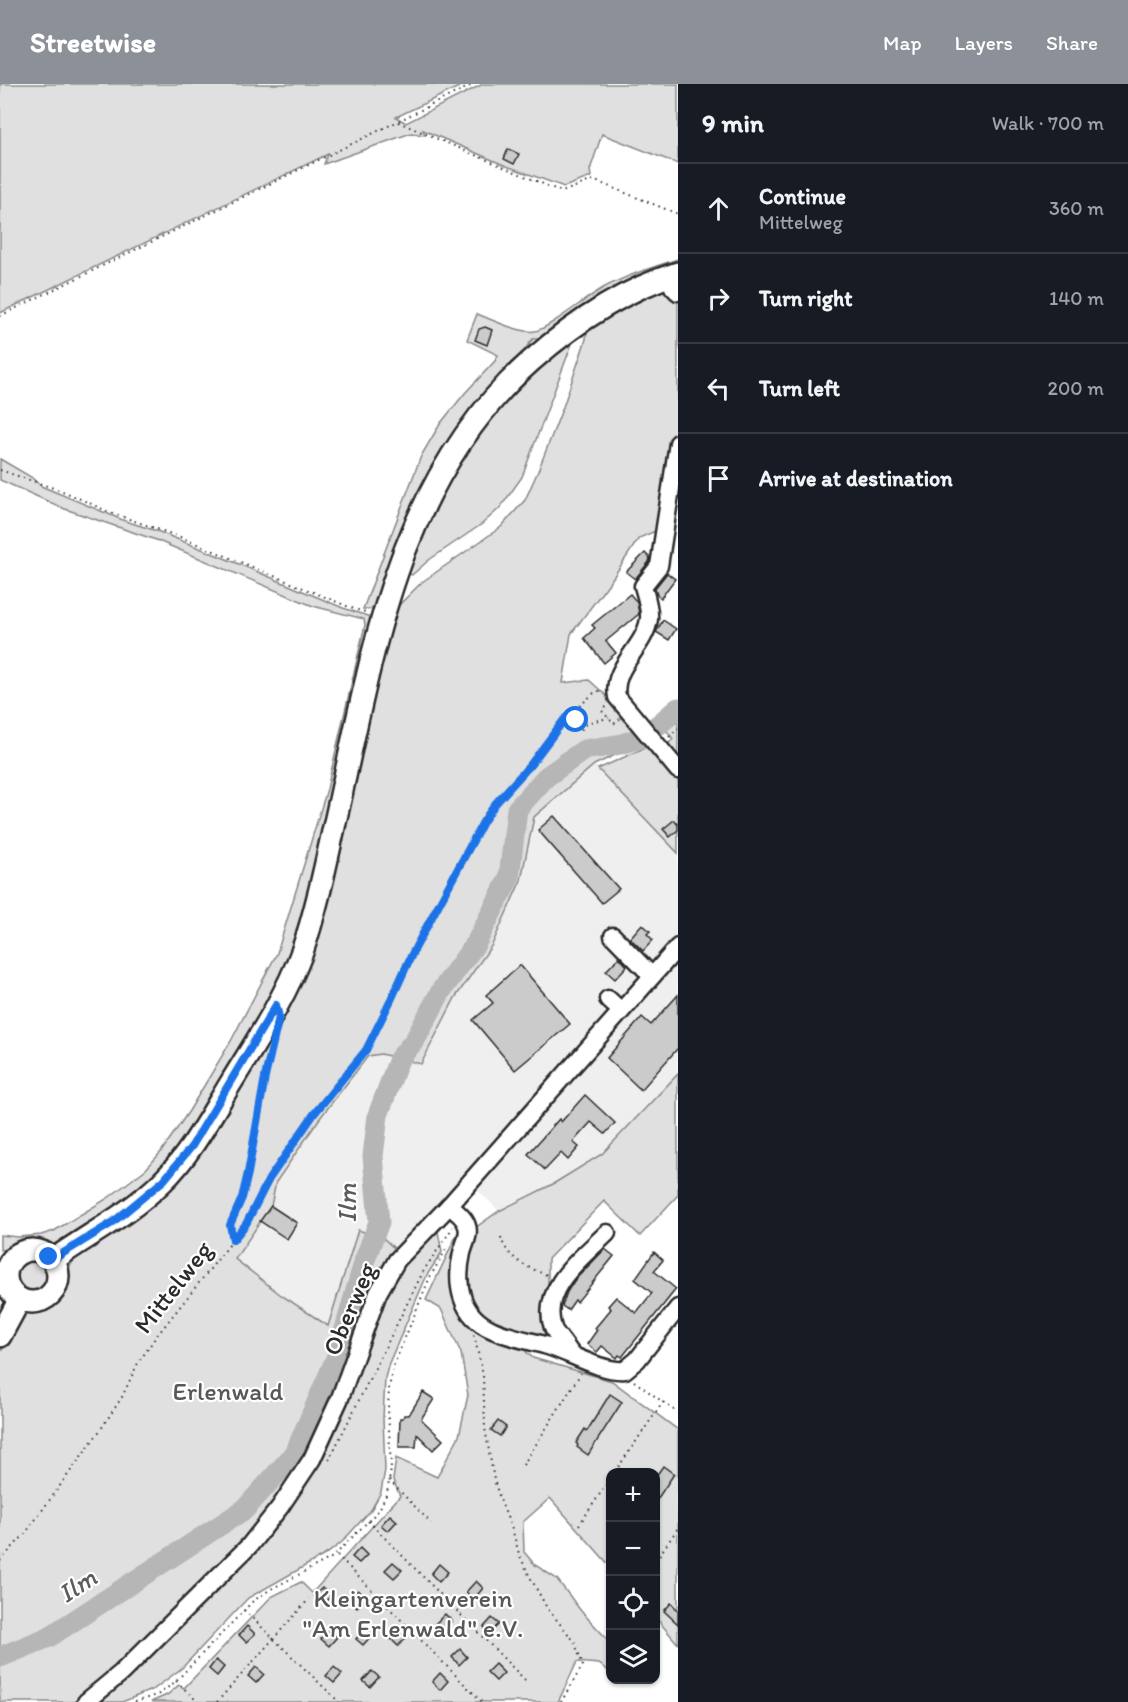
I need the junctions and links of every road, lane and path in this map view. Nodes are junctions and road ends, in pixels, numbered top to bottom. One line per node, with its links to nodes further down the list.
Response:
1 (474, 84): 2 (path)
2 (398, 122): 3 (path); 5 (path)
3 (678, 214)
4 (675, 280): 8 (main road)
5 (0, 316)
6 (678, 443): 9 (street)
7 (0, 470): 8 (path)
8 (383, 616): 27 (main road)
9 (615, 687): 10 (path, Mittelweg); 14 (street)
10 (571, 714): 12 (path); 25 (path, Mittelweg)
11 (609, 718): 13 (path)
12 (576, 720): 13 (path); 13 (path)
13 (585, 723)
14 (678, 770)
15 (613, 936): 17 (street)
16 (678, 946): 17 (street, Oberweg)
17 (652, 976): 19 (street, Oberweg)
18 (608, 999): 19 (street)
19 (621, 1011): 21 (street, Oberweg)
20 (272, 1047): 25 (path)
21 (455, 1211): 23 (path); 32 (street); 55 (street, Oberweg)
22 (607, 1233): 29 (street)
23 (453, 1235)
24 (501, 1237): 29 (path)
25 (233, 1240): 49 (path, Mittelweg)
26 (449, 1245): 41 (path)
27 (52, 1260): 28 (main road); 30 (main road)
28 (4, 1264): 30 (main road)
29 (561, 1281): 34 (street)
30 (20, 1299): 33 (main road)
31 (678, 1308): 36 (street)
32 (474, 1317): 34 (street); 61 (path)
33 (0, 1336)
34 (571, 1354): 35 (street)
35 (588, 1361): 36 (street); 39 (path)
36 (625, 1370): 37 (path)
37 (663, 1402): 38 (path); 40 (path)
38 (678, 1413)
39 (523, 1465)
40 (618, 1468)
41 (389, 1480): 43 (path); 44 (path)
42 (606, 1485): 45 (path)
43 (368, 1521): 47 (path); 54 (path)
44 (431, 1523)
45 (579, 1525)
46 (678, 1528): 48 (path)
47 (336, 1554): 51 (path); 60 (path)
48 (660, 1554)
49 (0, 1561)
50 (309, 1599): 52 (path)
51 (244, 1610): 52 (path); 53 (path)
52 (274, 1639): 58 (path); 59 (path)
53 (176, 1681): 56 (path); 57 (path)
54 (528, 1683)
55 (86, 1702)
56 (135, 1702)
57 (198, 1702)
58 (217, 1702)
59 (339, 1702)
60 (482, 1702)
61 (561, 1702)

